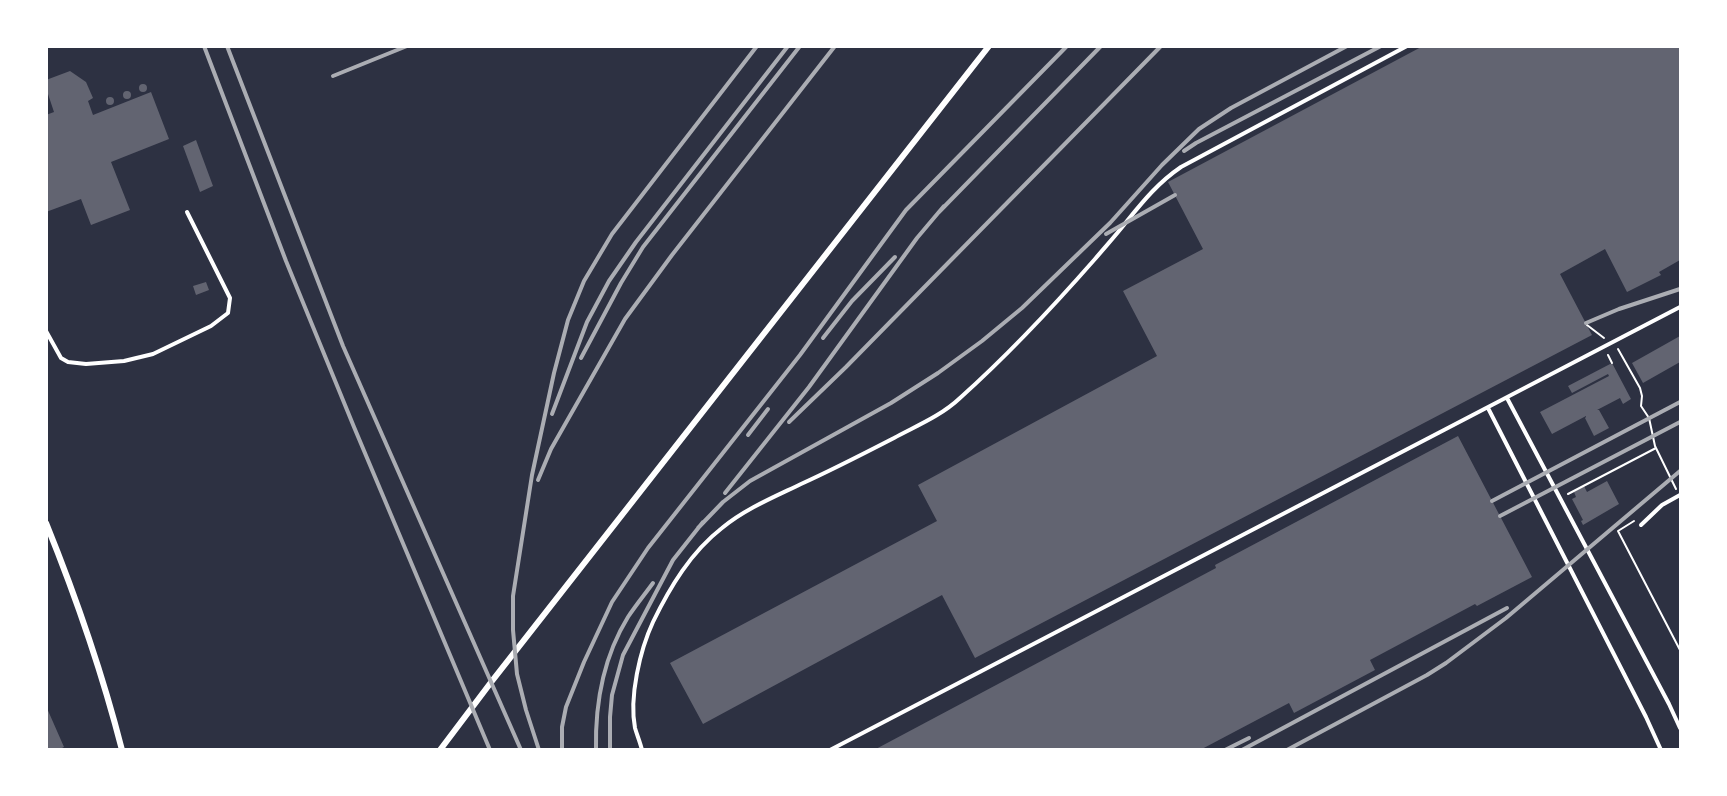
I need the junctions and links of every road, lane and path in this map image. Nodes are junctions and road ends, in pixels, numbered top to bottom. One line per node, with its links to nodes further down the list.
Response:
1 (989, 46): 21 (street)
2 (1407, 46): 22 (lane)
3 (187, 212): 6 (lane)
4 (1680, 308): 7 (lane)
5 (1587, 325): 7 (path)
6 (46, 331)
7 (1611, 344): 8 (lane); 10 (path)
8 (1506, 398): 9 (lane); 18 (lane)
9 (1488, 408): 23 (lane); 24 (lane)
10 (1656, 448): 11 (path); 12 (path)
11 (1676, 489)
12 (1568, 494)
13 (1680, 495): 16 (lane)
14 (1638, 517): 17 (path)
15 (46, 523): 20 (street)
16 (1641, 525)
17 (1680, 650)
18 (1679, 720): 19 (lane)
19 (1680, 728)
20 (122, 750)
21 (440, 750)
22 (642, 750)
23 (830, 750)
24 (1661, 750)

